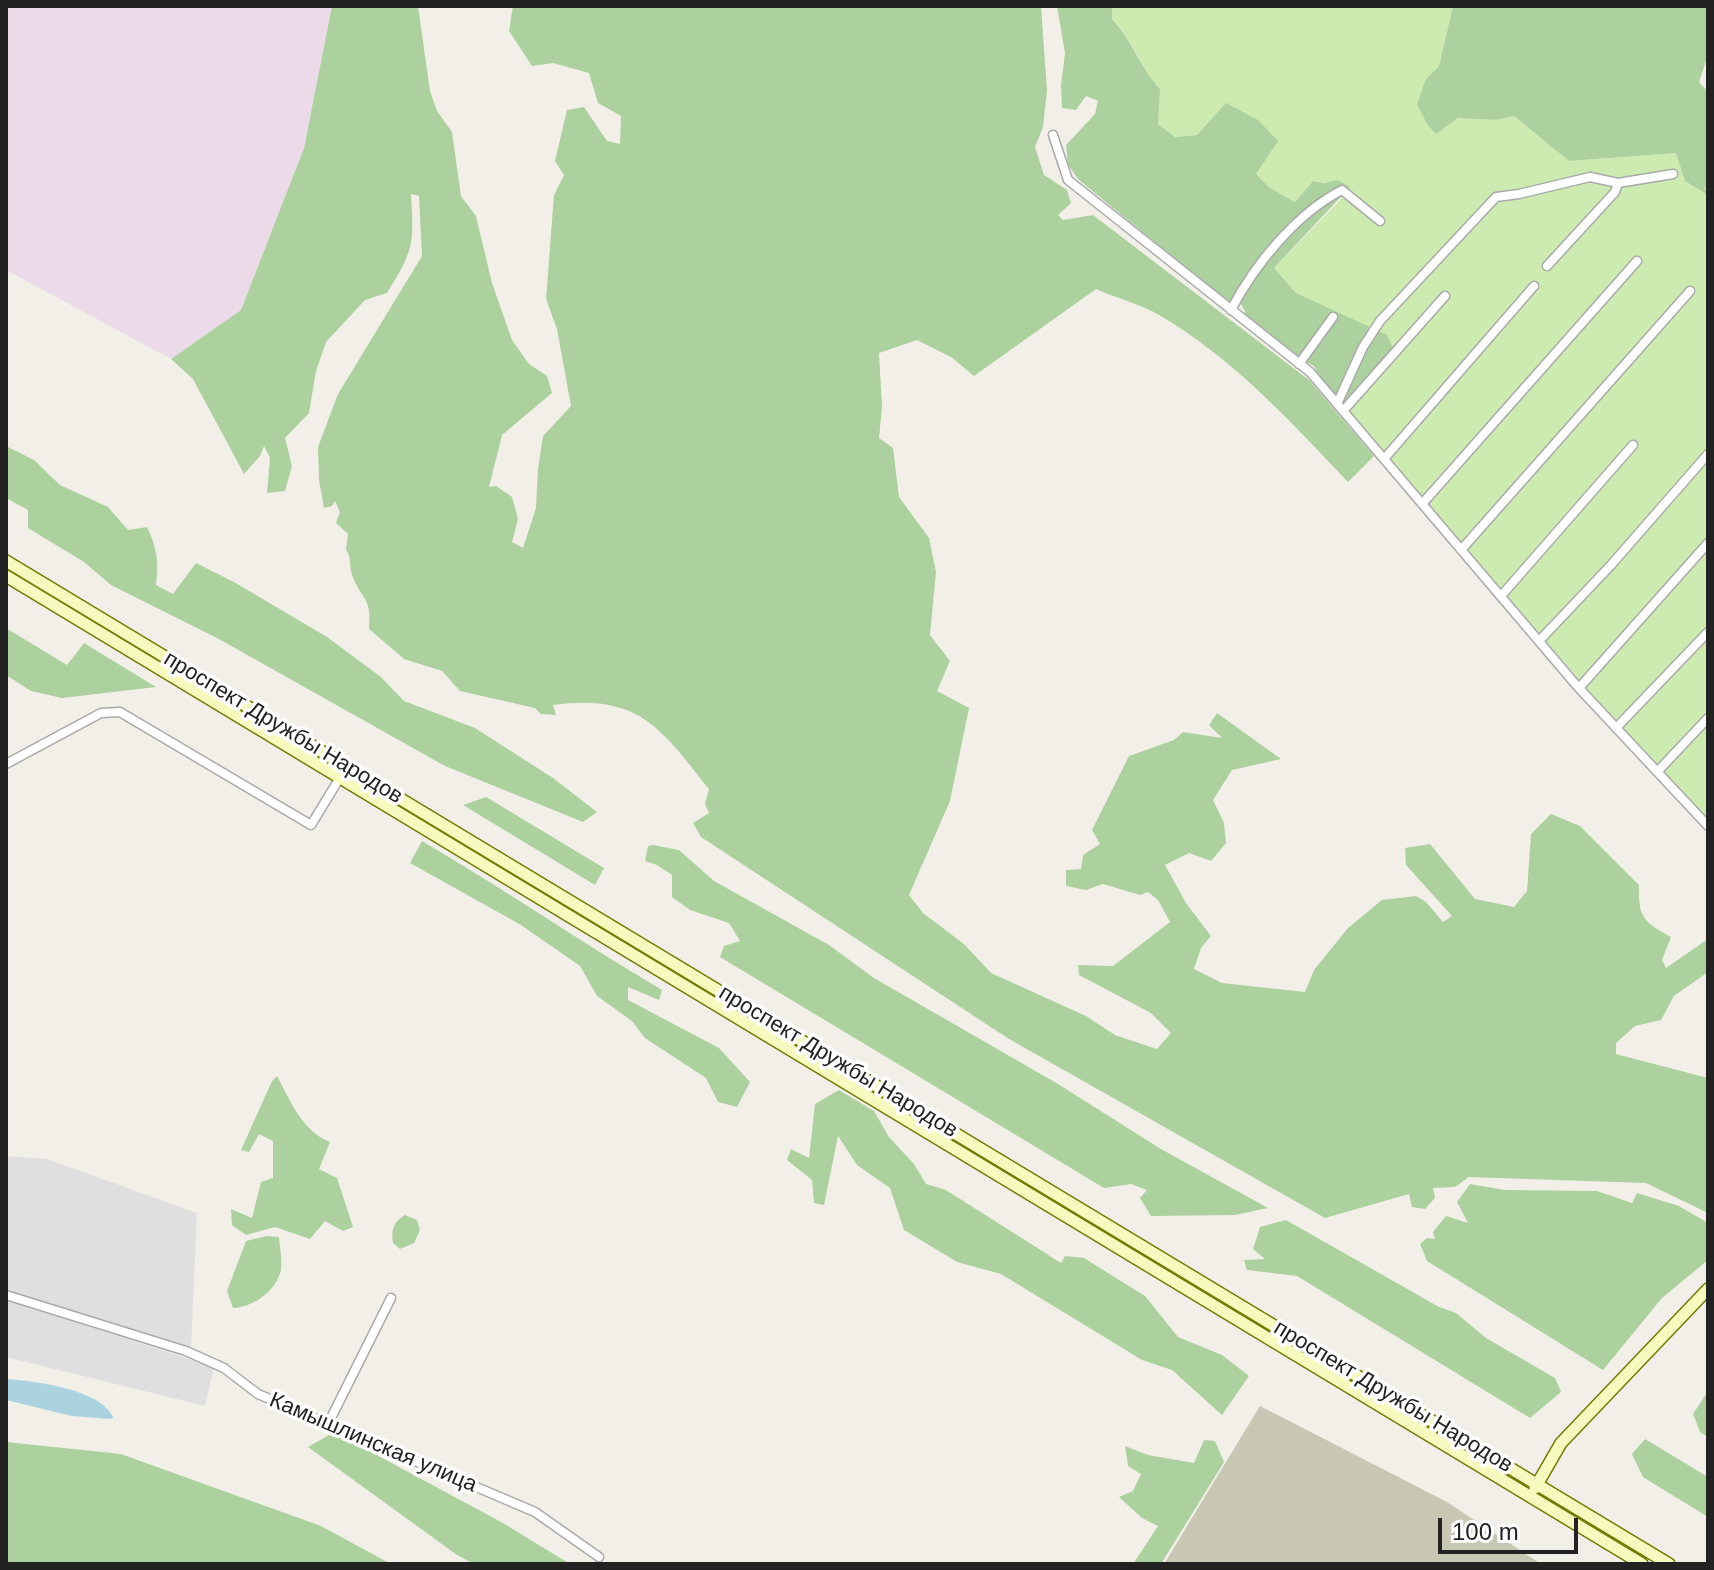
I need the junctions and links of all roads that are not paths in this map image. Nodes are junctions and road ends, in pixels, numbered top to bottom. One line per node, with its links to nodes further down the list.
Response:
1 (1053, 135): 10 (street)
2 (1673, 174): 3 (street)
3 (1618, 183): 6 (street); 13 (street)
4 (1380, 221): 10 (street)
5 (1637, 261): 17 (street)
6 (1547, 266)
7 (1534, 286): 16 (street)
8 (1690, 291): 19 (street)
9 (1445, 296): 13 (street)
10 (1231, 310): 12 (street)
11 (1333, 317): 12 (street)
12 (1299, 364): 13 (street)
13 (1340, 408): 16 (street)
14 (1633, 445): 22 (street)
15 (1708, 454): 24 (street)
16 (1384, 459): 17 (street)
17 (1422, 504): 19 (street)
18 (1708, 543): 25 (street)
19 (1461, 550): 22 (street)
20 (6, 561): 29 (main road, проспект Дружбы Народов)
21 (6, 576): 31 (main road, проспект Дружбы Народов)
22 (1501, 596): 24 (street)
23 (1708, 632): 27 (street)
24 (1539, 641): 25 (street)
25 (1579, 688): 27 (street)
26 (1708, 718): 30 (street)
27 (1616, 728): 30 (street)
28 (6, 764): 31 (street)
29 (347, 766): 31 (street); 37 (main road, проспект Дружбы Народов)
30 (1658, 771): 32 (street)
31 (339, 779): 38 (main road, проспект Дружбы Народов)
32 (1708, 826)
33 (1708, 1289): 37 (main road)
34 (6, 1295): 36 (street, Камышлинская улица)
35 (391, 1298): 36 (street)
36 (328, 1424): 39 (street, Камышлинская улица)
37 (1537, 1484): 38 (main road); 41 (main road, проспект Дружбы Народов)
38 (1531, 1495): 40 (main road, проспект Дружбы Народов)
39 (599, 1557)
40 (1642, 1564)
41 (1669, 1564)

